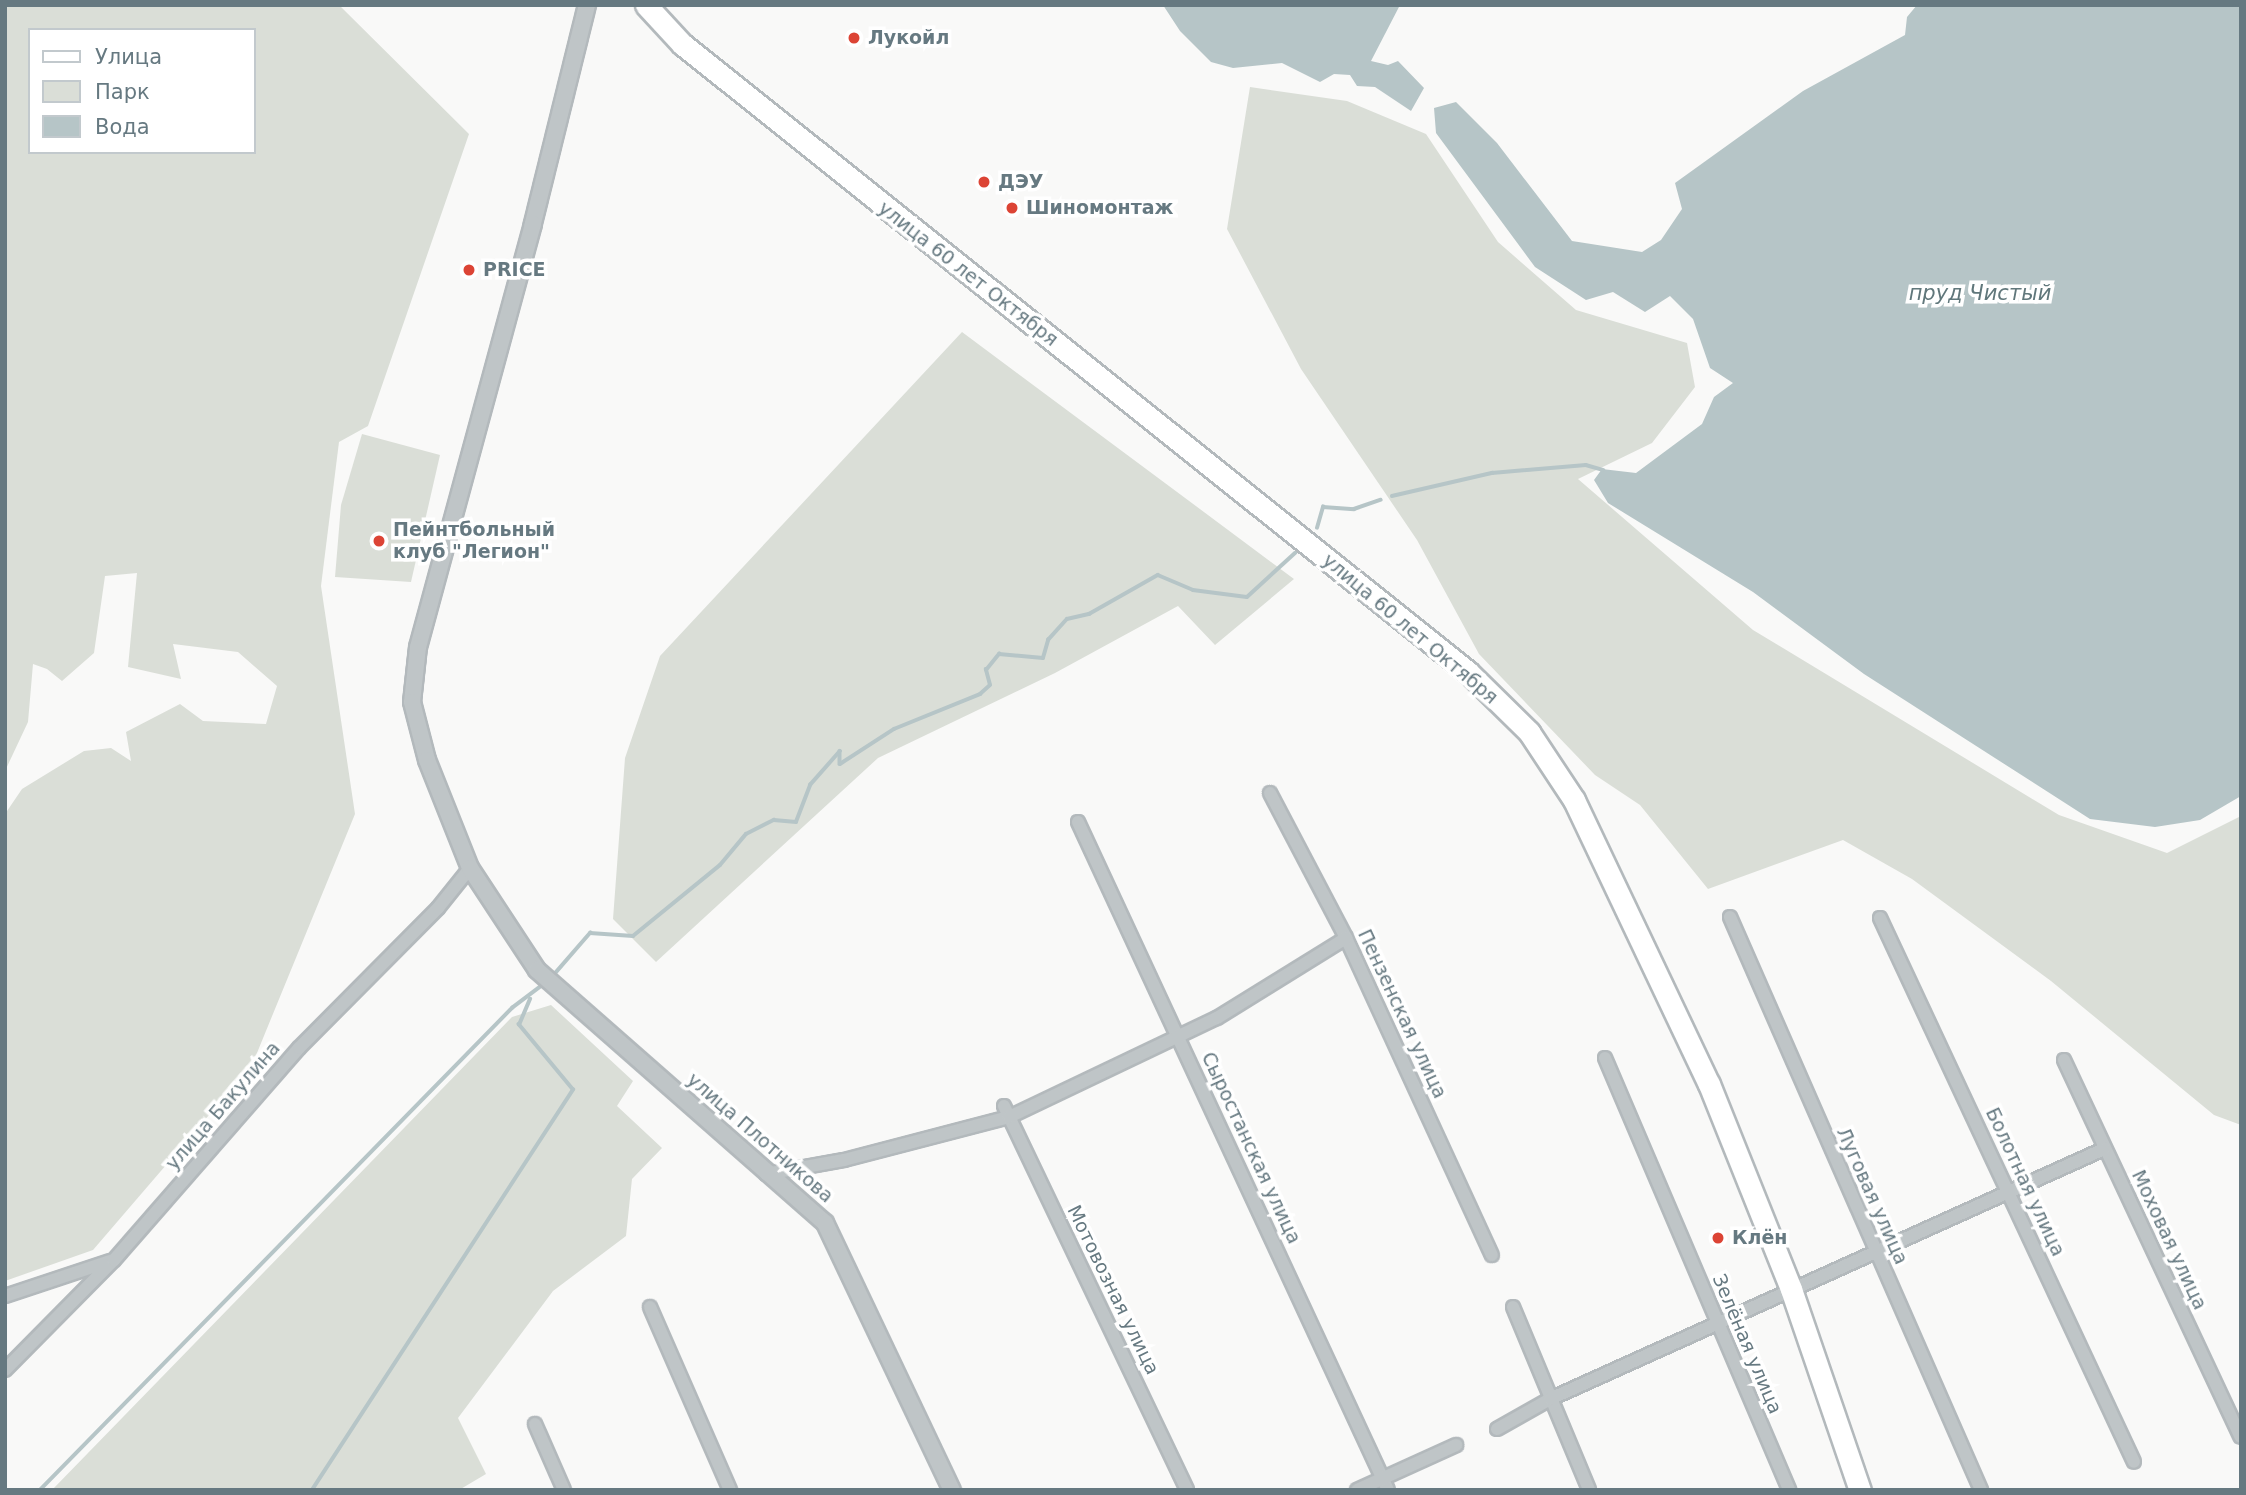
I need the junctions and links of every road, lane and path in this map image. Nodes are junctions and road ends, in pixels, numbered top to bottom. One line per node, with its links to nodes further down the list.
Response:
1 (587, 5): 5 (street)
2 (646, 6): 19 (main road, улица 60 лет Октября)
3 (1270, 793): 8 (street, Пензенская улица)
4 (1078, 822): 9 (street, Сыростанская улица)
5 (470, 868): 14 (street, улица Плотникова); 18 (street, улица Бакулина)
6 (1730, 917): 16 (street, Луговая улица)
7 (1880, 918): 15 (street, Болотная улица)
8 (1346, 937): 9 (street); 17 (street, Пензенская улица)
9 (1178, 1034): 12 (street); 31 (street, Сыростанская улица)
10 (1605, 1058): 23 (street, Зелёная улица)
11 (2064, 1060): 13 (street, Моховая улица)
12 (1006, 1112): 14 (street); 35 (street, Мотовозная улица)
13 (2104, 1149): 15 (street); 28 (street, Моховая улица)
14 (766, 1174): 34 (street, улица Плотникова)
15 (2009, 1192): 16 (street); 30 (street, Болотная улица)
16 (1875, 1252): 19 (street); 40 (street, Луговая улица)
17 (1492, 1255)
18 (114, 1259): 20 (street); 24 (street, улица Бакулина)
19 (1791, 1289): 23 (street); 39 (main road, улица 60 лет Октября)
20 (5, 1296)
21 (650, 1307): 33 (street)
22 (1513, 1307): 25 (street)
23 (1717, 1323): 25 (street); 38 (street, Зелёная улица)
24 (5, 1370)
25 (1550, 1398): 27 (street); 37 (street)
26 (535, 1424): 32 (street)
27 (1497, 1429)
28 (2241, 1437)
29 (1456, 1444): 31 (street)
30 (2134, 1462)
31 (1385, 1484): 36 (street)
32 (564, 1490)
33 (730, 1490)
34 (952, 1490)
35 (1187, 1490)
36 (1357, 1490)
37 (1589, 1490)
38 (1789, 1490)
39 (1860, 1490)
40 (1981, 1490)

